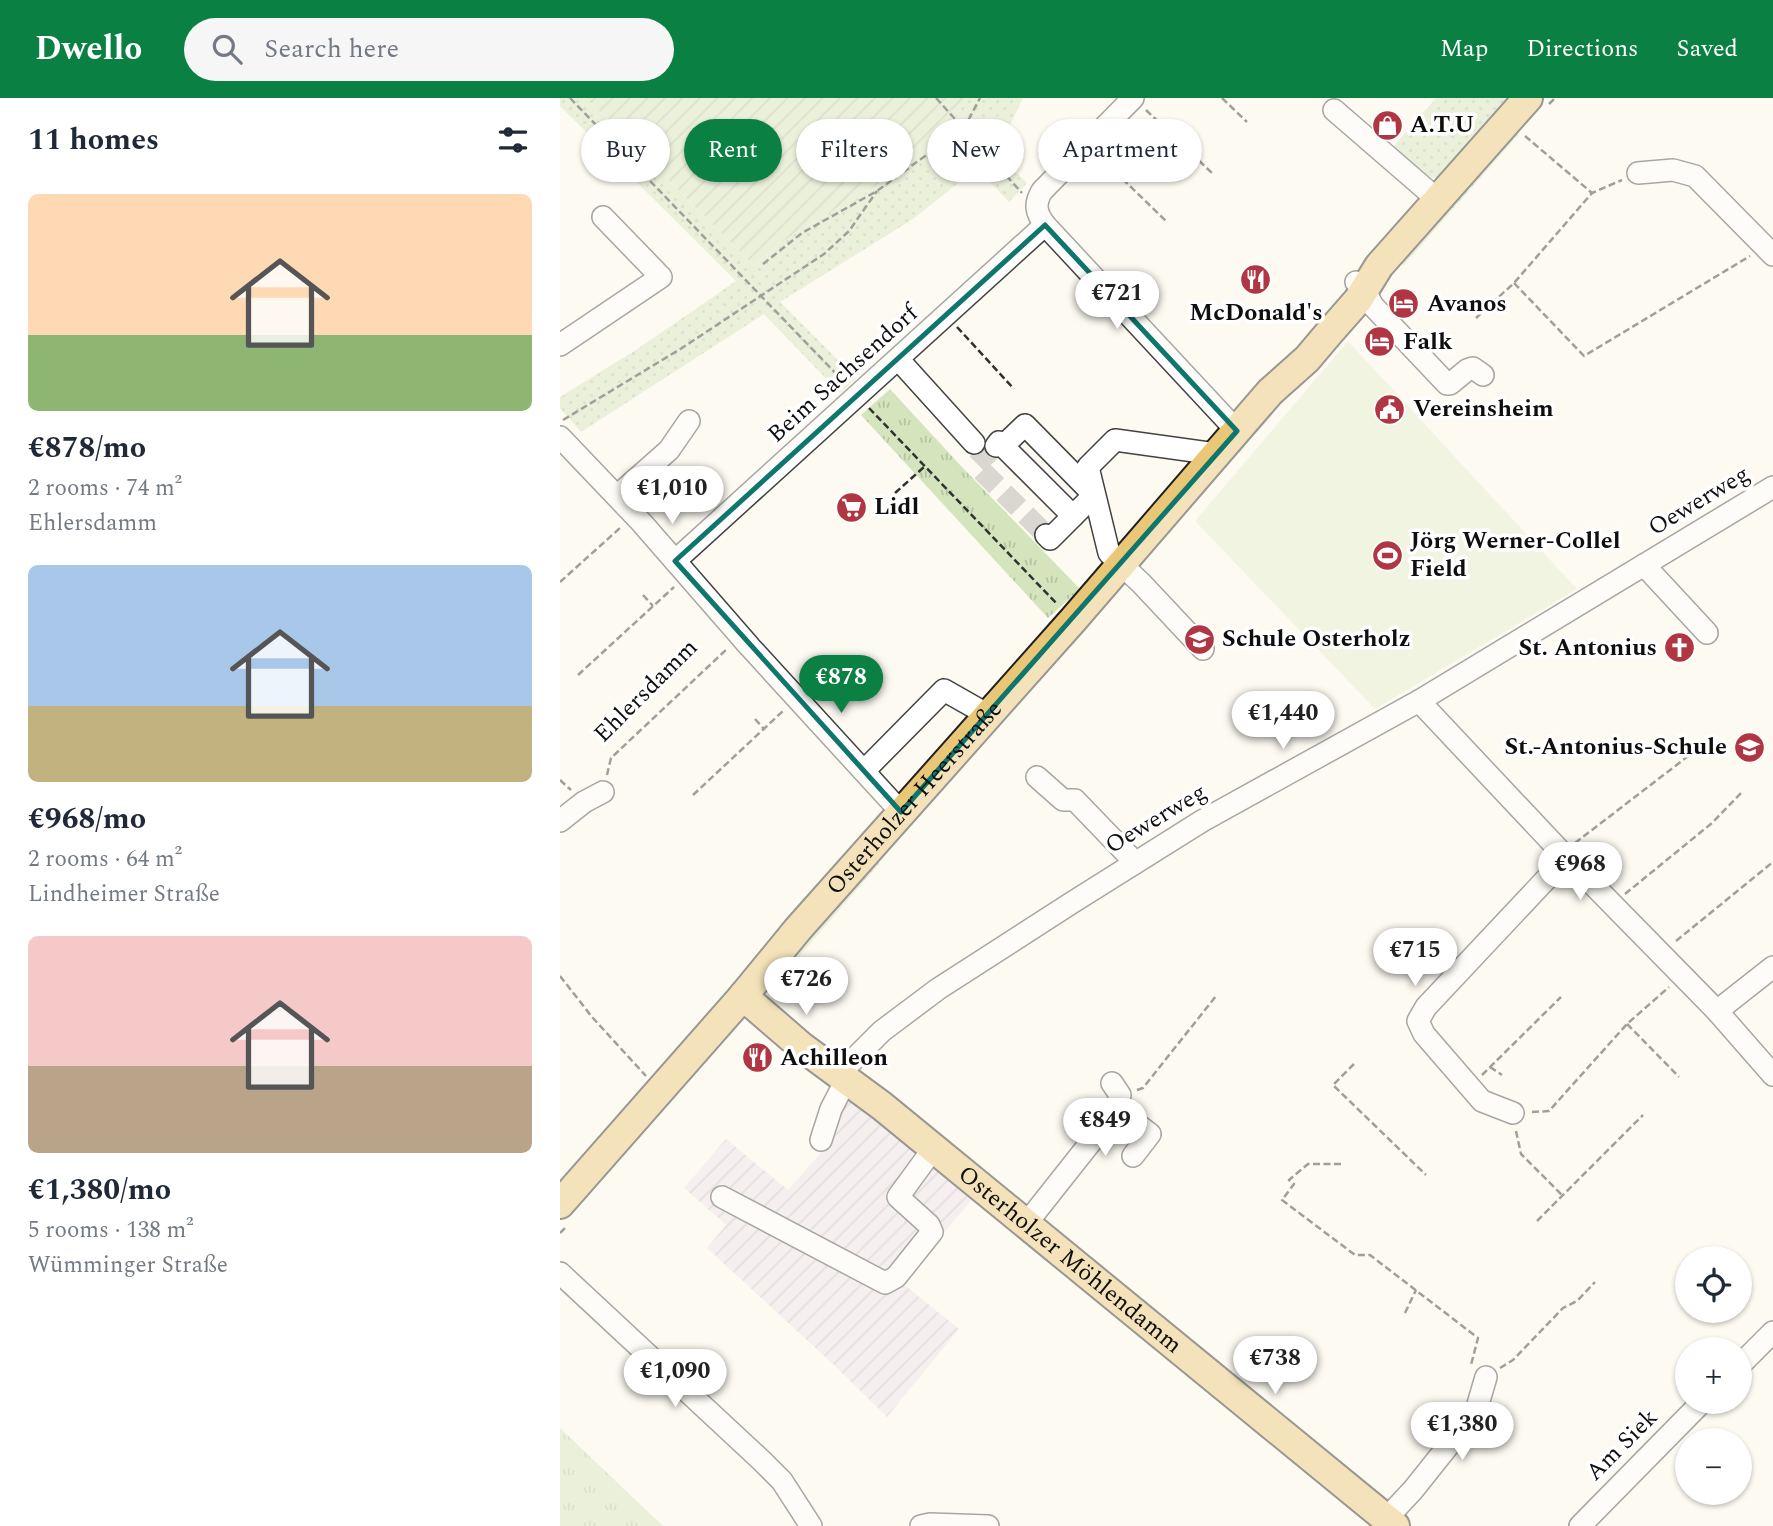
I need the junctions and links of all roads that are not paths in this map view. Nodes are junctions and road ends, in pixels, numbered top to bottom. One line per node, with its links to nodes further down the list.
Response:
1 (1527, 98): 5 (main road, Osterholzer Heerstraße)
2 (1138, 103): 7 (street, Beim Sachsendorf)
3 (1334, 110): 5 (street)
4 (1639, 173): 8 (street)
5 (1438, 200): 9 (main road, Osterholzer Heerstraße)
6 (603, 217): 10 (street)
7 (1041, 217): 11 (street, Beim Sachsendorf); 14 (street)
8 (1769, 251)
9 (1360, 286): 12 (street); 14 (main road, Osterholzer Heerstraße)
10 (560, 345)
11 (898, 359): 16 (street); 25 (street, Beim Sachsendorf)
12 (1482, 375)
13 (689, 421): 20 (street)
14 (1237, 431): 17 (main road, Osterholzer Heerstraße)
15 (560, 437): 20 (street)
16 (990, 446): 19 (street); 21 (street)
17 (1216, 454): 19 (street); 23 (main road, Osterholzer Heerstraße)
18 (1773, 487): 24 (street, Oewerweg)
19 (1094, 495): 21 (street); 23 (street)
20 (617, 496): 25 (street)
21 (1073, 516): 22 (street)
22 (1045, 535)
23 (1121, 565): 27 (street); 29 (main road, Osterholzer Heerstraße)
24 (1644, 565): 26 (street); 28 (street, Oewerweg)
25 (681, 568): 30 (street)
26 (1707, 633)
27 (1203, 649)
28 (1419, 701): 35 (street); 36 (street, Oewerweg)
29 (988, 715): 30 (street); 33 (main road, Osterholzer Heerstraße)
30 (864, 771): 33 (street)
31 (1037, 777): 36 (street)
32 (603, 792): 34 (street)
33 (901, 812): 38 (main road, Osterholzer Heerstraße)
34 (560, 821)
35 (1564, 855): 39 (street); 42 (street)
36 (1133, 864): 41 (street, Oewerweg)
37 (1773, 967): 39 (street)
38 (743, 996): 41 (main road, Osterholzer Möhlendamm); 47 (main road, Osterholzer Heerstraße)
39 (1717, 1011): 40 (street)
40 (1773, 1075)
41 (842, 1077): 43 (street, Oewerweg); 44 (main road, Osterholzer Möhlendamm)
42 (1513, 1113)
43 (821, 1140)
44 (933, 1149): 46 (street); 48 (main road, Osterholzer Möhlendamm)
45 (1133, 1156): 48 (street)
46 (722, 1197)
47 (560, 1205)
48 (1026, 1224): 54 (main road, Osterholzer Möhlendamm)
49 (560, 1273): 55 (street)
50 (1773, 1332): 51 (street)
51 (1752, 1353)
52 (1478, 1371): 54 (street)
53 (1690, 1414): 58 (street, Am Siek)
54 (1391, 1522)
55 (811, 1526)
56 (920, 1526): 57 (street)
57 (988, 1526)
58 (1580, 1526)

